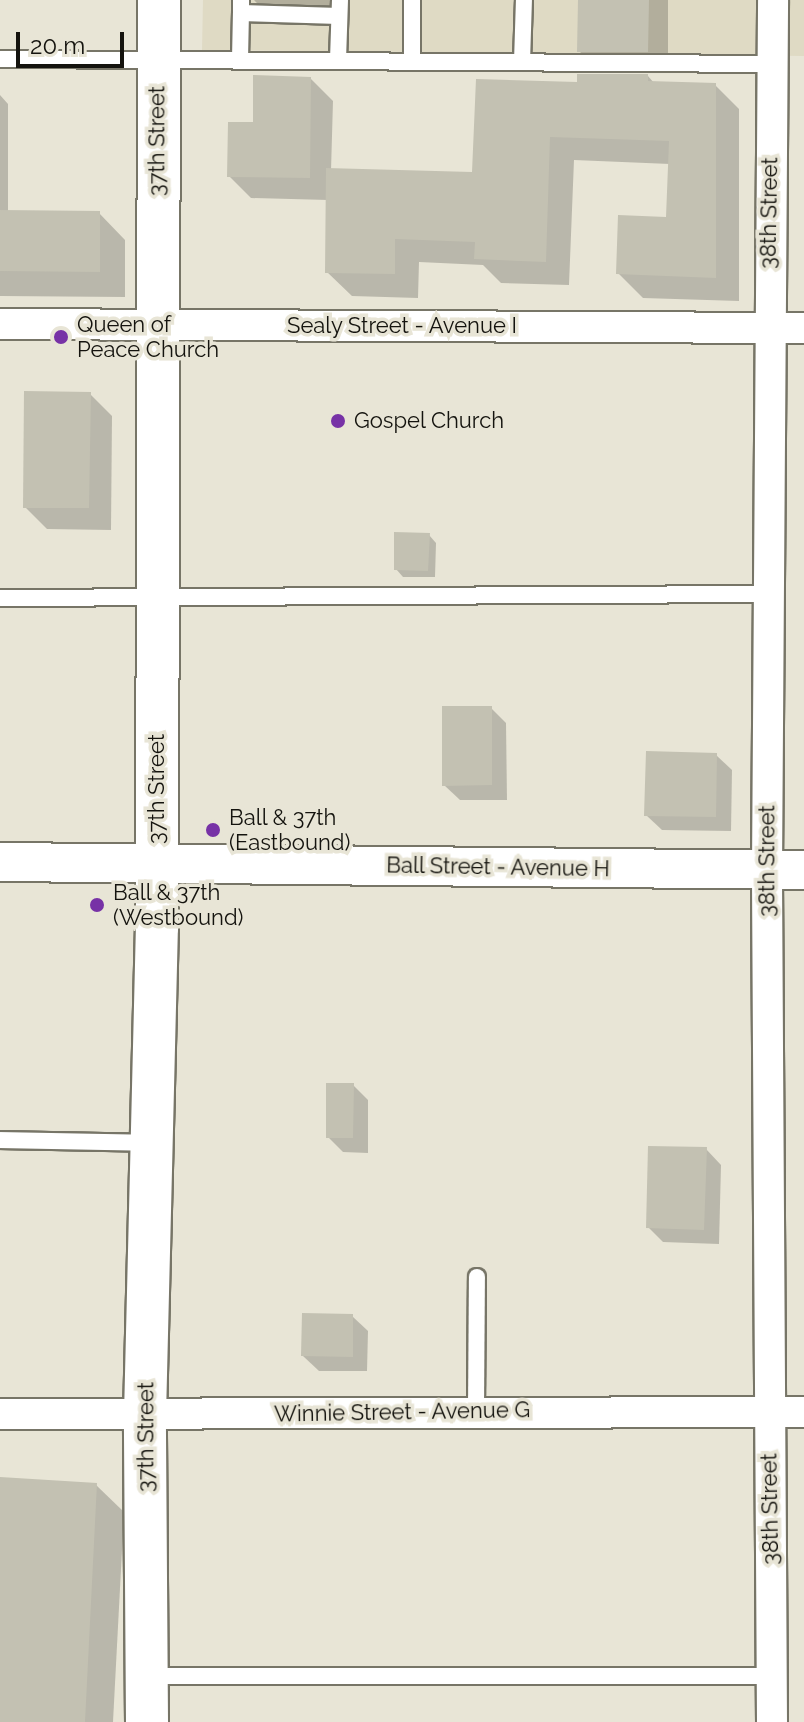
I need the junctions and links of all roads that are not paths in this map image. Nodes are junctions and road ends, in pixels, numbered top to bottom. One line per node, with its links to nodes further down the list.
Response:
1 (159, 0): 8 (main road, 37th Street)
2 (412, 0): 11 (lane)
3 (524, 0): 12 (lane)
4 (773, 0): 13 (street, 38th Street)
5 (241, 6): 6 (lane); 9 (lane)
6 (340, 8): 10 (lane)
7 (0, 59): 8 (lane)
8 (157, 59): 9 (lane); 15 (main road, 37th Street)
9 (240, 59): 10 (lane)
10 (338, 60): 11 (lane)
11 (412, 61): 12 (lane)
12 (522, 62): 13 (lane)
13 (771, 64): 16 (street, 38th Street)
14 (0, 324): 15 (street, Sealy Street - Avenue I)
15 (157, 325): 16 (street, Sealy Street - Avenue I); 20 (main road, 37th Street)
16 (768, 327): 17 (street, Sealy Street - Avenue I); 18 (street, 38th Street)
17 (804, 328)
18 (767, 594): 20 (lane); 23 (street, 38th Street)
19 (0, 598): 20 (lane)
20 (157, 599): 22 (main road, 37th Street)
21 (0, 862): 22 (street, Ball Street - Avenue H)
22 (157, 863): 23 (street, Ball Street - Avenue H); 26 (main road, 37th Street)
23 (767, 869): 24 (street, Ball Street - Avenue H); 29 (street, 38th Street)
24 (804, 870)
25 (0, 1140): 26 (lane)
26 (151, 1143): 32 (main road, 37th Street)
27 (477, 1277): 28 (lane)
28 (476, 1410): 29 (street, Winnie Street - Avenue G); 32 (street, Winnie Street - Avenue G)
29 (769, 1412): 30 (street, Winnie Street - Avenue G); 34 (street, 38th Street)
30 (804, 1412)
31 (0, 1414): 32 (street, Winnie Street - Avenue G)
32 (145, 1415): 33 (main road, 37th Street)
33 (147, 1676): 34 (lane); 35 (main road, 37th Street)
34 (771, 1676): 36 (street, 38th Street)
35 (147, 1722)
36 (772, 1722)

